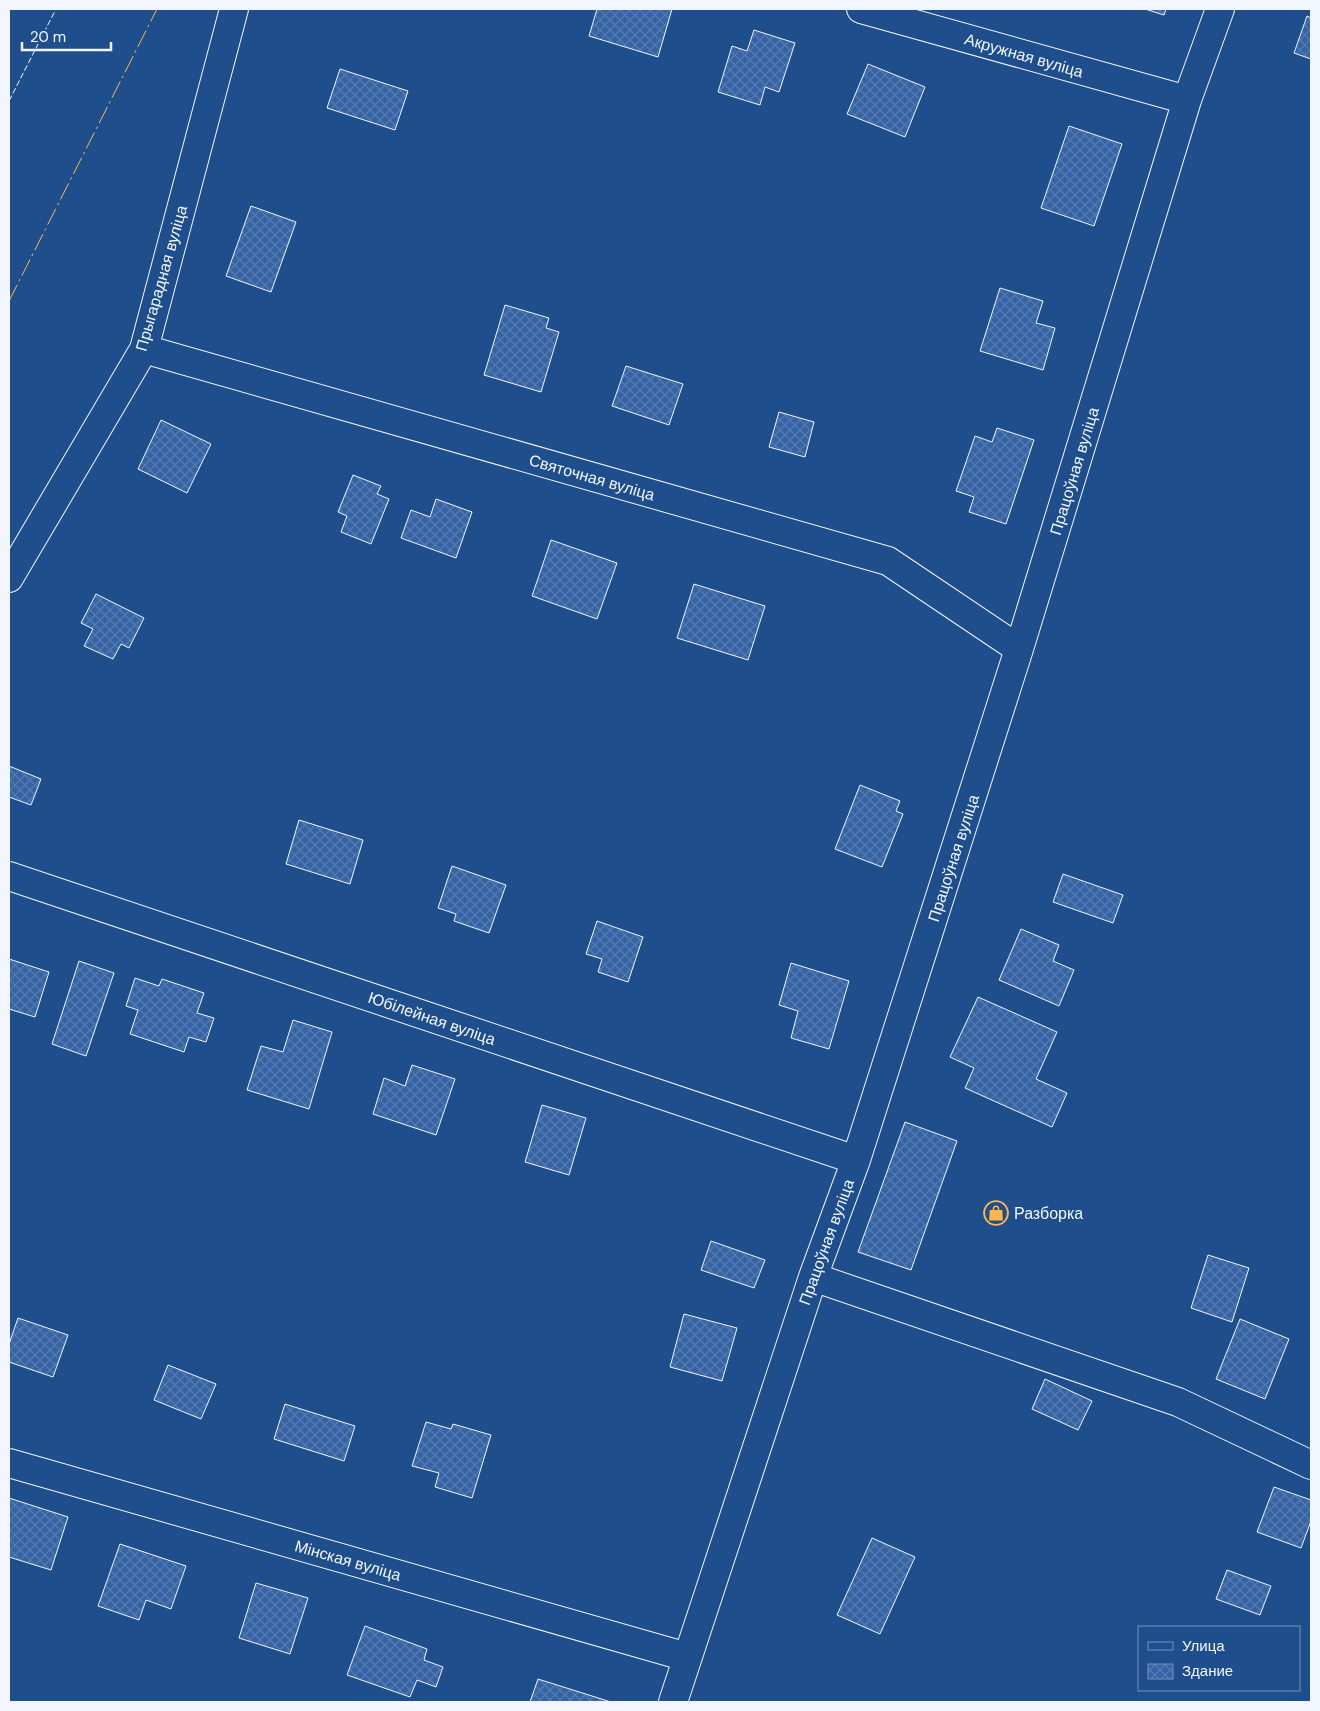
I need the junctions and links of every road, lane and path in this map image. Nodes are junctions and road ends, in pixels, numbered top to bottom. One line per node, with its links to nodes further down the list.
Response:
1 (234, 9): 5 (street, Прыгарадная вуліца)
2 (861, 9): 4 (street, Акружная вуліца)
3 (1220, 9): 4 (street, Працоўная вуліца)
4 (1187, 100): 7 (street, Працоўная вуліца)
5 (144, 349): 6 (street, Прыгарадная вуліца); 7 (street, Святочная вуліца)
6 (9, 578)
7 (1019, 648): 9 (street, Працоўная вуліца)
8 (9, 876): 9 (street, Юбілейная вуліца)
9 (856, 1160): 10 (street, Працоўная вуліца)
10 (813, 1277): 12 (street); 13 (street, Працоўная вуліца)
11 (9, 1463): 13 (street, Мінская вуліца)
12 (1311, 1465)
13 (687, 1657): 14 (street, Працоўная вуліца)
14 (673, 1702)

